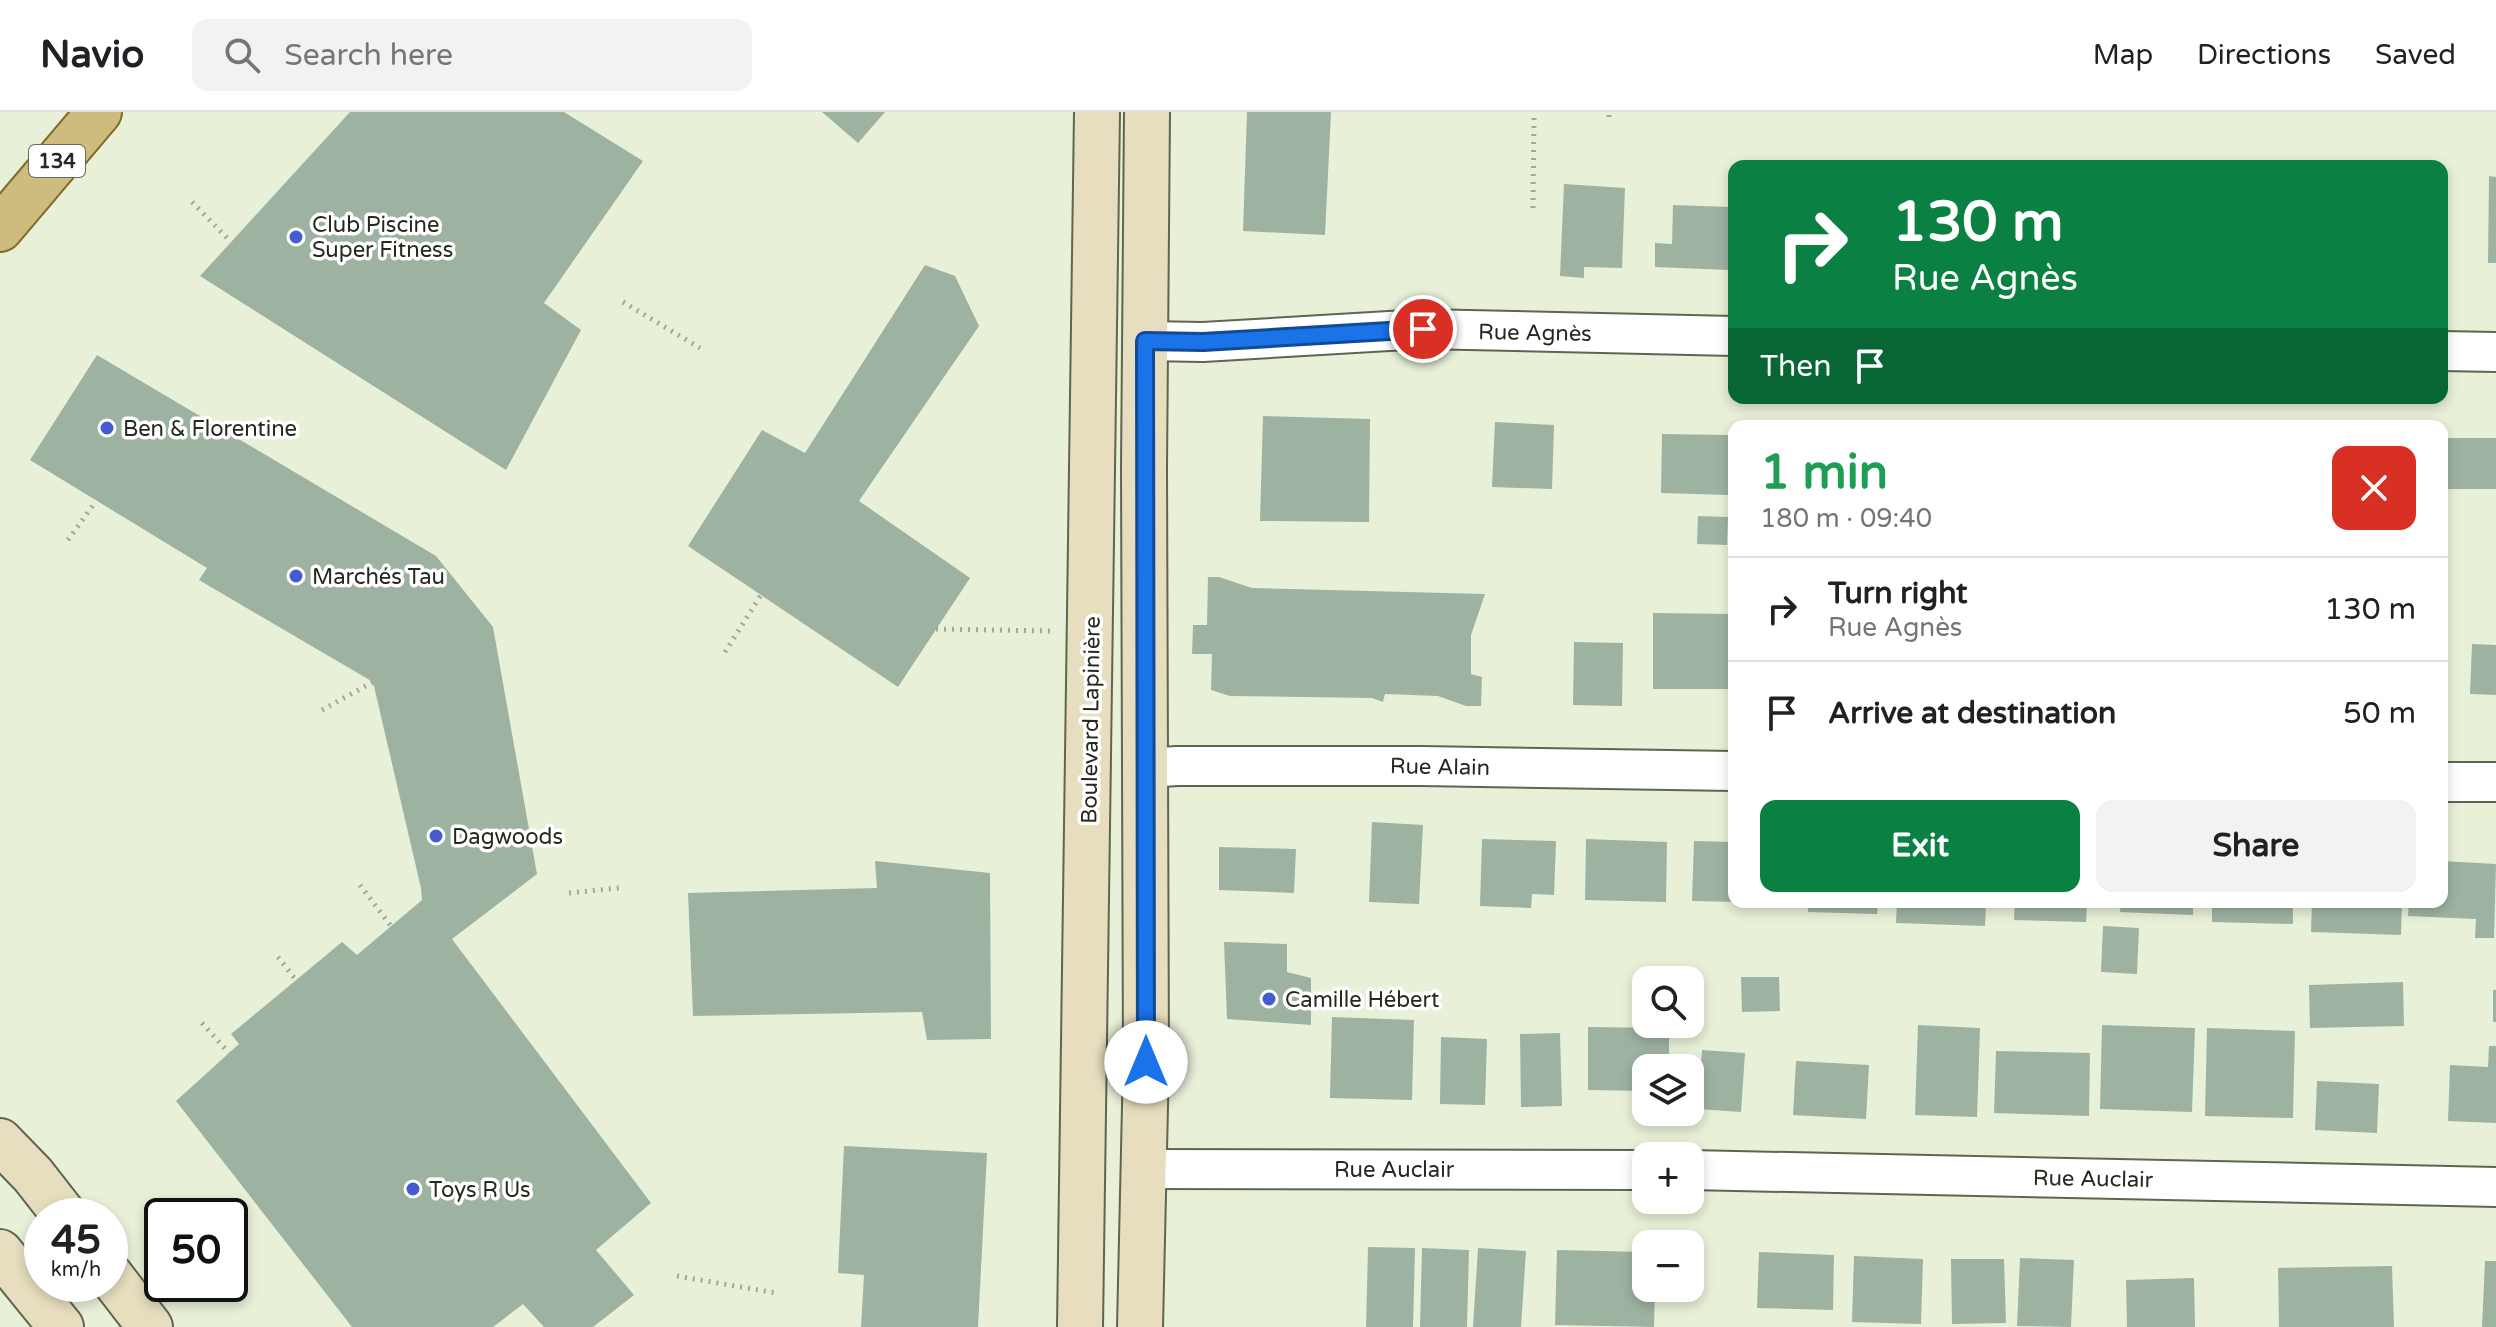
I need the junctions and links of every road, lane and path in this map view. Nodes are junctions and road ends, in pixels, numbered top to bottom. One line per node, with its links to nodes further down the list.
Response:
1 (99, 112): 7 (main road, 134)
2 (1097, 112): 47 (main road, Boulevard Lapinière)
3 (1147, 112): 11 (main road)
4 (1534, 116): 6 (path)
5 (192, 202): 8 (path)
6 (1533, 208)
7 (0, 229)
8 (231, 242)
9 (623, 302): 12 (path)
10 (1728, 336): 11 (street, Rue Agnès)
11 (1145, 341): 23 (main road)
12 (700, 348)
13 (2448, 351): 14 (street)
14 (2496, 352)
15 (96, 501): 16 (path)
16 (68, 540)
17 (761, 595): 20 (path)
18 (936, 629): 19 (path)
19 (1063, 631)
20 (725, 652)
21 (373, 682): 22 (path)
22 (322, 710)
23 (1146, 768): 24 (street, Rue Alain); 36 (main road)
24 (1728, 771)
25 (2448, 782): 26 (street)
26 (2496, 782)
27 (360, 885): 30 (path)
28 (619, 888): 29 (path)
29 (569, 893)
30 (391, 926)
31 (278, 957): 32 (path)
32 (296, 980)
33 (202, 1023): 34 (path)
34 (229, 1053)
35 (0, 1141): 40 (main road)
36 (1142, 1169): 37 (street, Rue Auclair); 48 (main road)
37 (1632, 1170)
38 (1704, 1170): 39 (street, Rue Auclair)
39 (2496, 1187)
40 (51, 1198)
41 (0, 1252): 45 (main road)
42 (677, 1276): 43 (path)
43 (776, 1293)
44 (128, 1298): 46 (main road)
45 (61, 1327)
46 (150, 1327)
47 (1080, 1327)
48 (1140, 1327)

